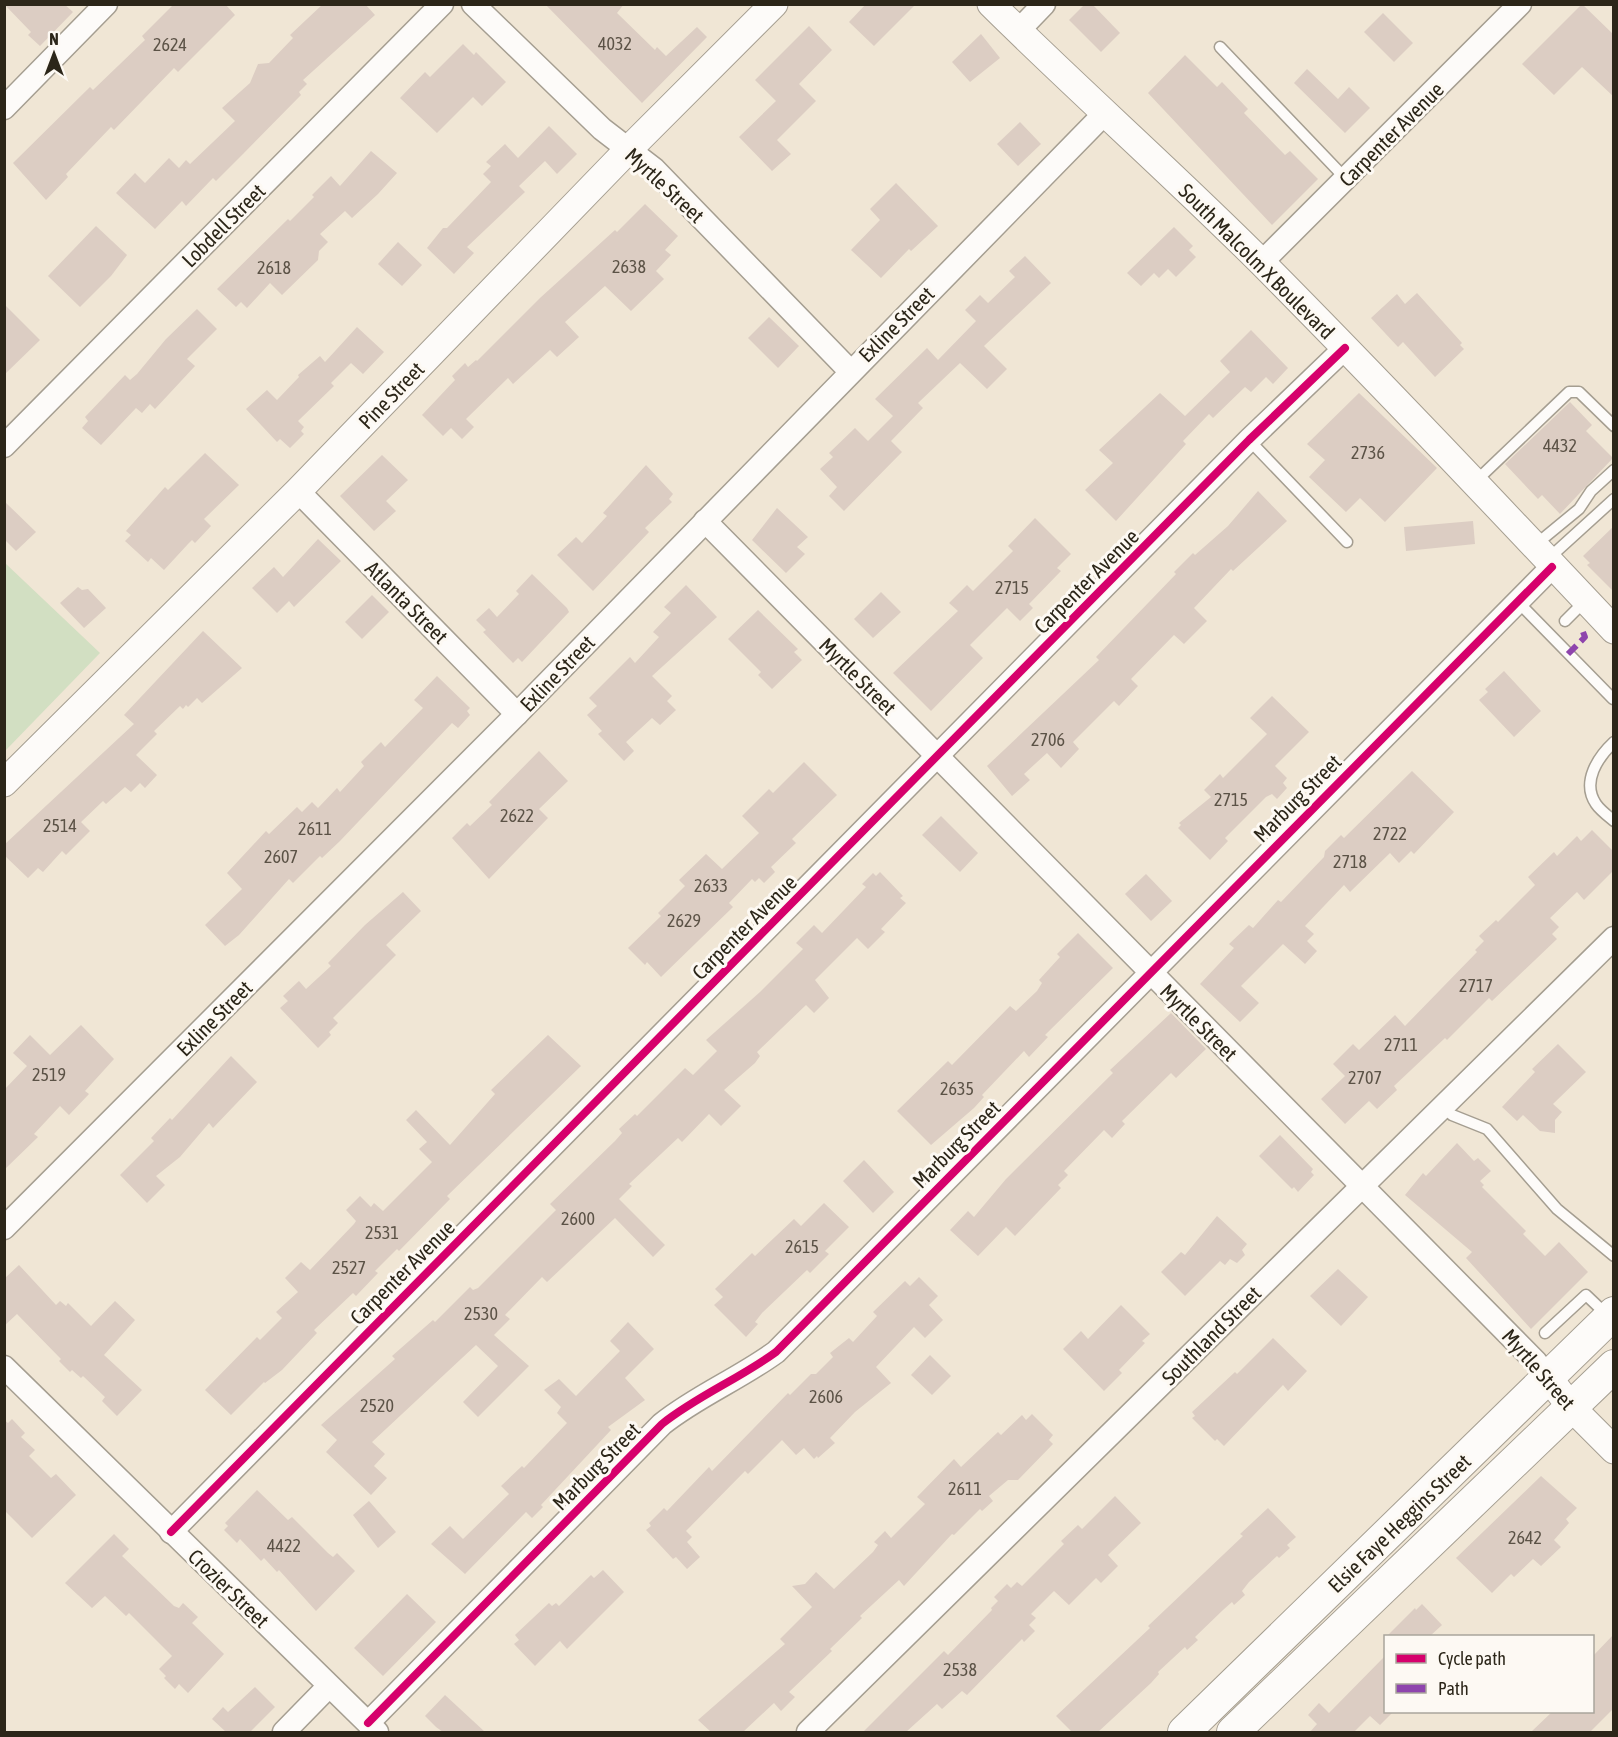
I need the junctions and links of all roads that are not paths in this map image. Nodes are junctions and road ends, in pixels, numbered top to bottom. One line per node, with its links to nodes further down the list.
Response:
1 (106, 4): 10 (street)
2 (442, 4): 19 (street, Lobdell Street)
3 (473, 4): 12 (street, Myrtle Street)
4 (774, 4): 12 (street, Pine Street)
5 (991, 4): 8 (street, South Malcolm X Boulevard)
6 (1044, 4): 8 (street)
7 (1520, 4): 13 (street, Carpenter Avenue)
8 (1018, 31): 11 (street, South Malcolm X Boulevard)
9 (1220, 47): 13 (lane)
10 (4, 108)
11 (1105, 113): 14 (street, South Malcolm X Boulevard); 16 (street, Exline Street)
12 (628, 150): 16 (street, Myrtle Street); 22 (street, Pine Street)
13 (1346, 179): 14 (street, Carpenter Avenue)
14 (1261, 262): 15 (street, South Malcolm X Boulevard)
15 (1345, 348): 18 (street, Carpenter Avenue); 21 (street, South Malcolm X Boulevard)
16 (850, 371): 24 (street, Exline Street)
17 (1614, 426): 21 (lane)
18 (1249, 440): 25 (lane); 35 (street, Carpenter Avenue)
19 (4, 446)
20 (1614, 470): 26 (lane)
21 (1476, 481): 26 (street, South Malcolm X Boulevard)
22 (298, 491): 32 (street, Atlanta Street); 36 (street, Pine Street)
23 (1614, 499): 26 (lane)
24 (705, 521): 32 (street, Exline Street); 35 (street, Myrtle Street)
25 (1347, 542)
26 (1544, 558): 27 (street, South Malcolm X Boulevard); 28 (street, Marburg Street)
27 (1585, 600): 29 (lane); 30 (street, South Malcolm X Boulevard)
28 (1517, 601): 31 (lane); 39 (street, Marburg Street)
29 (1565, 621)
30 (1614, 630)
31 (1613, 699)
32 (517, 714): 42 (street, Exline Street)
33 (1614, 742): 34 (lane)
34 (1608, 751): 37 (lane)
35 (938, 756): 39 (street, Myrtle Street); 51 (street, Carpenter Avenue)
36 (4, 783)
37 (1614, 821)
38 (1614, 938): 40 (street, Southland Street)
39 (1150, 973): 41 (street, Myrtle Street); 55 (street, Marburg Street)
40 (1444, 1108): 41 (street, Southland Street); 43 (lane)
41 (1361, 1186): 48 (street, Myrtle Street); 57 (street, Southland Street)
42 (4, 1228)
43 (1614, 1256)
44 (1612, 1315): 45 (lane); 48 (main road, Elsie Faye Heggins Street)
45 (1545, 1333)
46 (1614, 1366): 49 (main road, Elsie Faye Heggins Street)
47 (4, 1368): 51 (street, Crozier Street)
48 (1548, 1377): 49 (street, Myrtle Street); 52 (main road, Elsie Faye Heggins Street)
49 (1570, 1406): 50 (street, Myrtle Street); 53 (main road, Elsie Faye Heggins Street)
50 (1614, 1450)
51 (171, 1532): 54 (street, Crozier Street)
52 (1279, 1640): 53 (main road); 58 (main road, Elsie Faye Heggins Street)
53 (1304, 1665): 59 (main road, Elsie Faye Heggins Street)
54 (329, 1686): 55 (street, Crozier Street); 56 (street)
55 (372, 1728)
56 (284, 1732)
57 (808, 1732)
58 (1184, 1732)
59 (1233, 1732)

